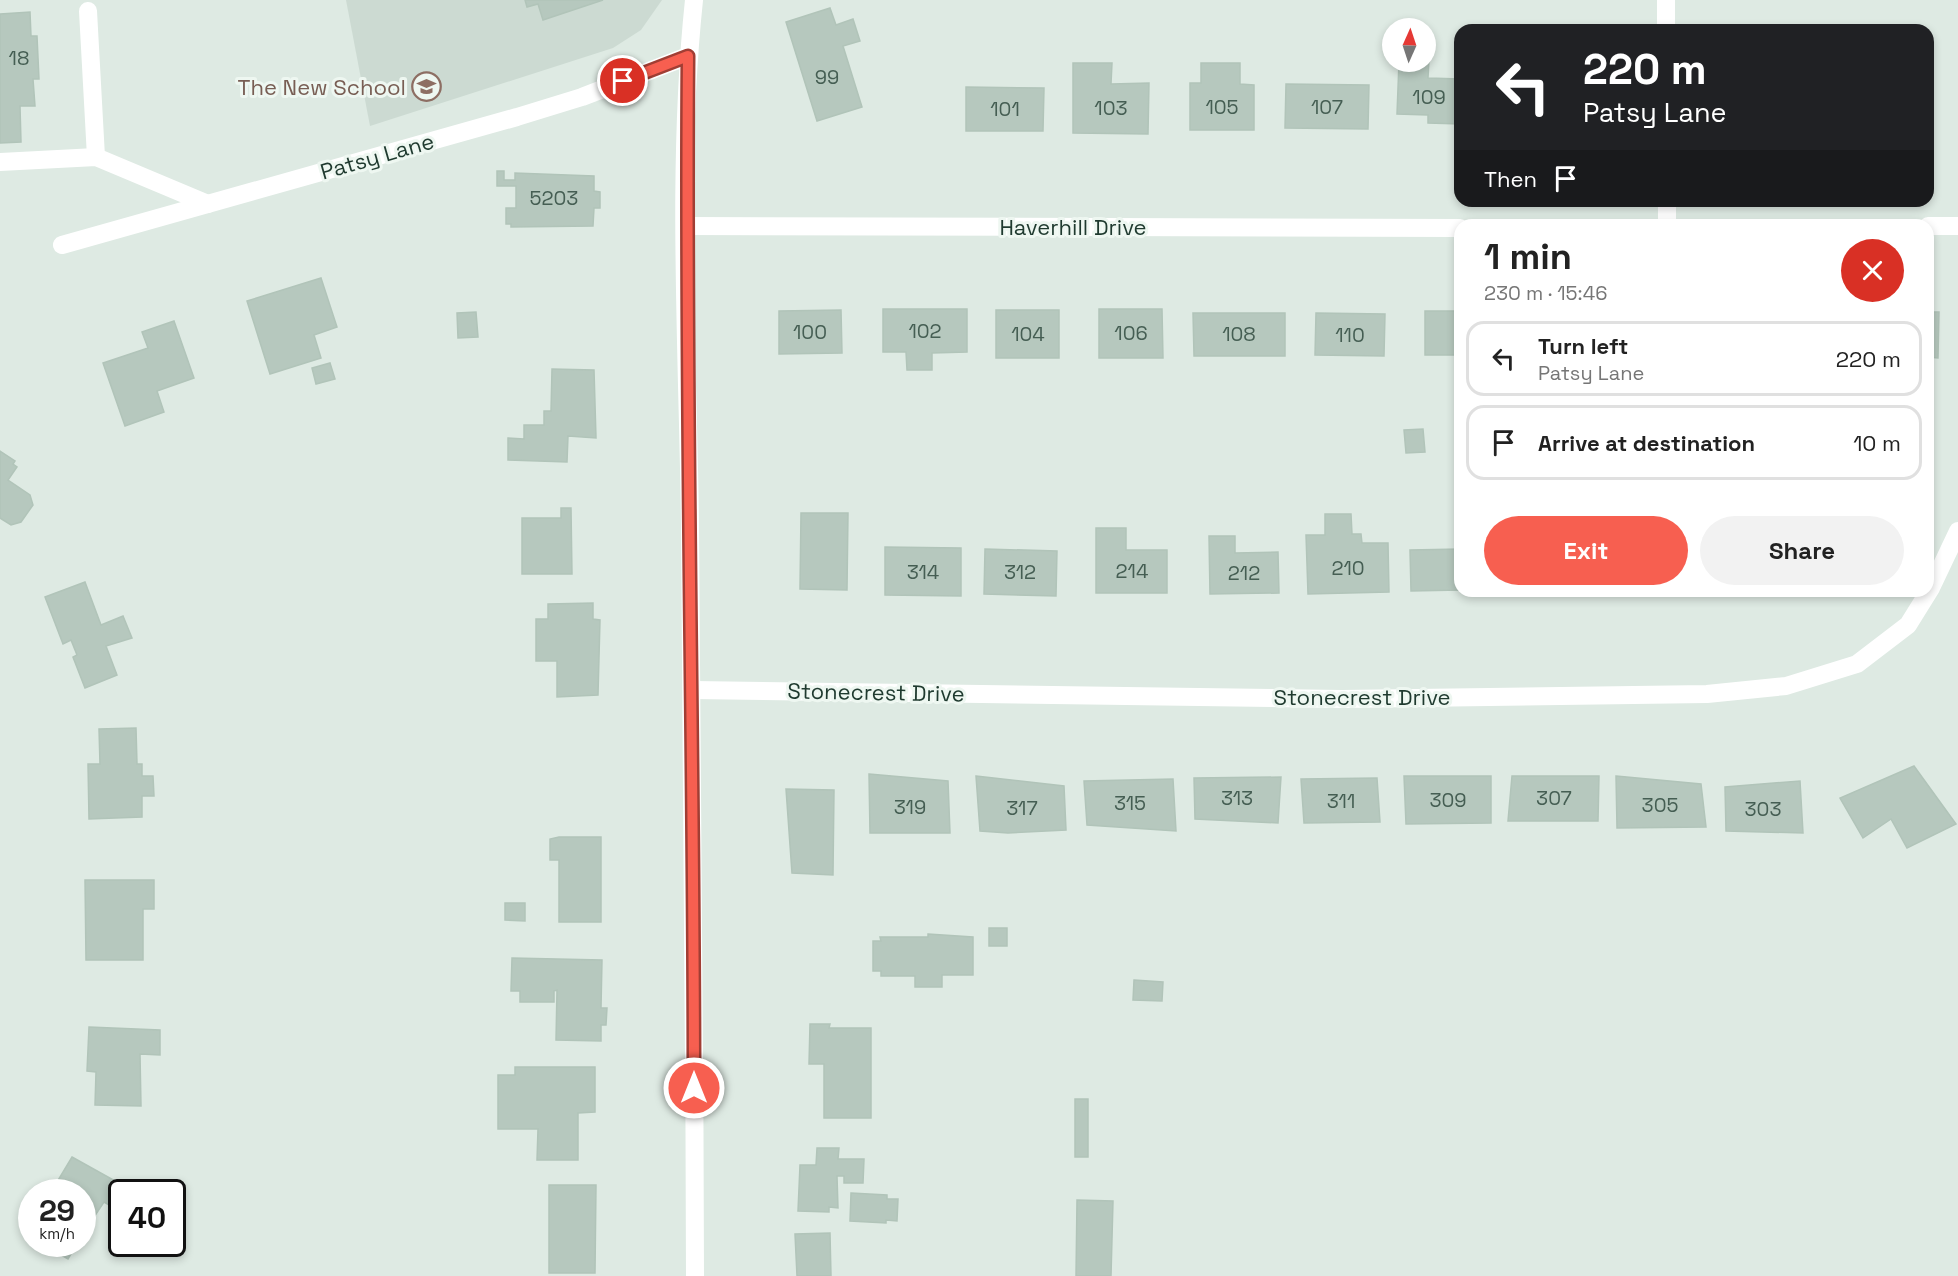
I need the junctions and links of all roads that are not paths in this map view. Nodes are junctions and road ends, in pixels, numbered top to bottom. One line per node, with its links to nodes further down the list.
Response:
1 (694, 0): 5 (street)
2 (1666, 0): 4 (street)
3 (88, 11): 6 (street)
4 (1666, 24)
5 (688, 56): 8 (street, Patsy Lane); 9 (street)
6 (96, 157): 7 (street); 8 (street)
7 (0, 162)
8 (208, 204): 13 (street, Patsy Lane)
9 (686, 226): 12 (street, Haverhill Drive); 17 (street)
10 (1934, 226): 11 (street)
11 (1958, 226)
12 (1454, 228)
13 (62, 245)
14 (1958, 531): 15 (street, Stonecrest Drive)
15 (1934, 582)
16 (1925, 597): 17 (street, Stonecrest Drive)
17 (693, 690): 18 (street)
18 (695, 1276)

